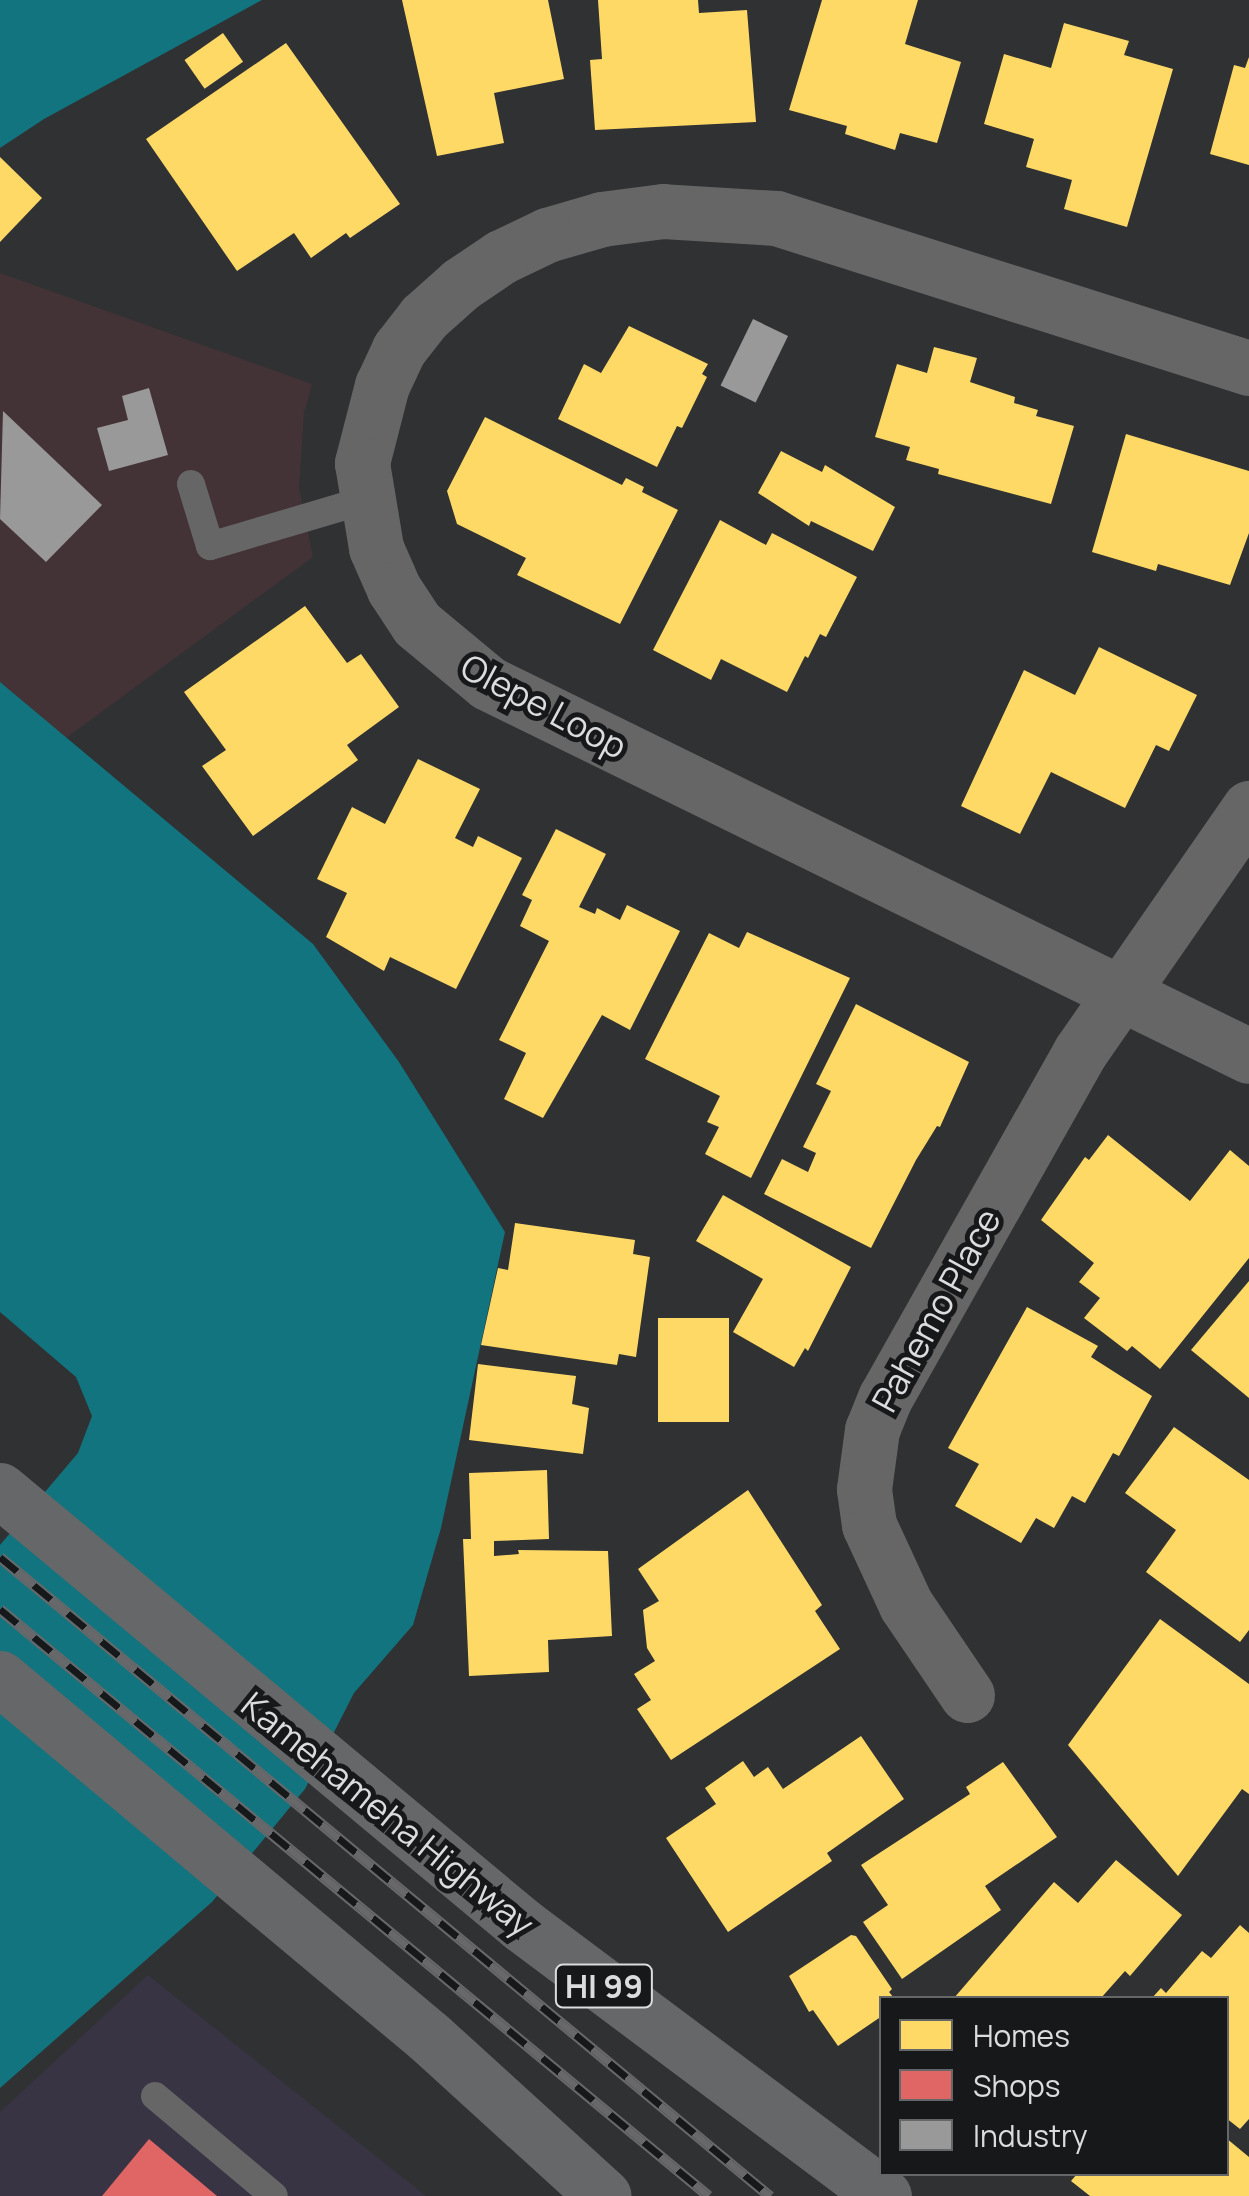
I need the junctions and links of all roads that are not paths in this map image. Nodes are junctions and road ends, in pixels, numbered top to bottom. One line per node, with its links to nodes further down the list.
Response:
1 (1249, 368): 3 (street, Olepe Loop)
2 (191, 484): 3 (lane)
3 (365, 500): 5 (street, Olepe Loop)
4 (1249, 808): 5 (street, Pahemo Place)
5 (1120, 991): 6 (street, Olepe Loop); 9 (street, Pahemo Place)
6 (1249, 1056)
7 (0, 1490): 13 (main road, Kamehameha Highway / HI 99)
8 (0, 1678): 12 (main road)
9 (966, 1695)
10 (155, 2096): 11 (lane)
11 (274, 2196)
12 (604, 2196)
13 (884, 2196)

